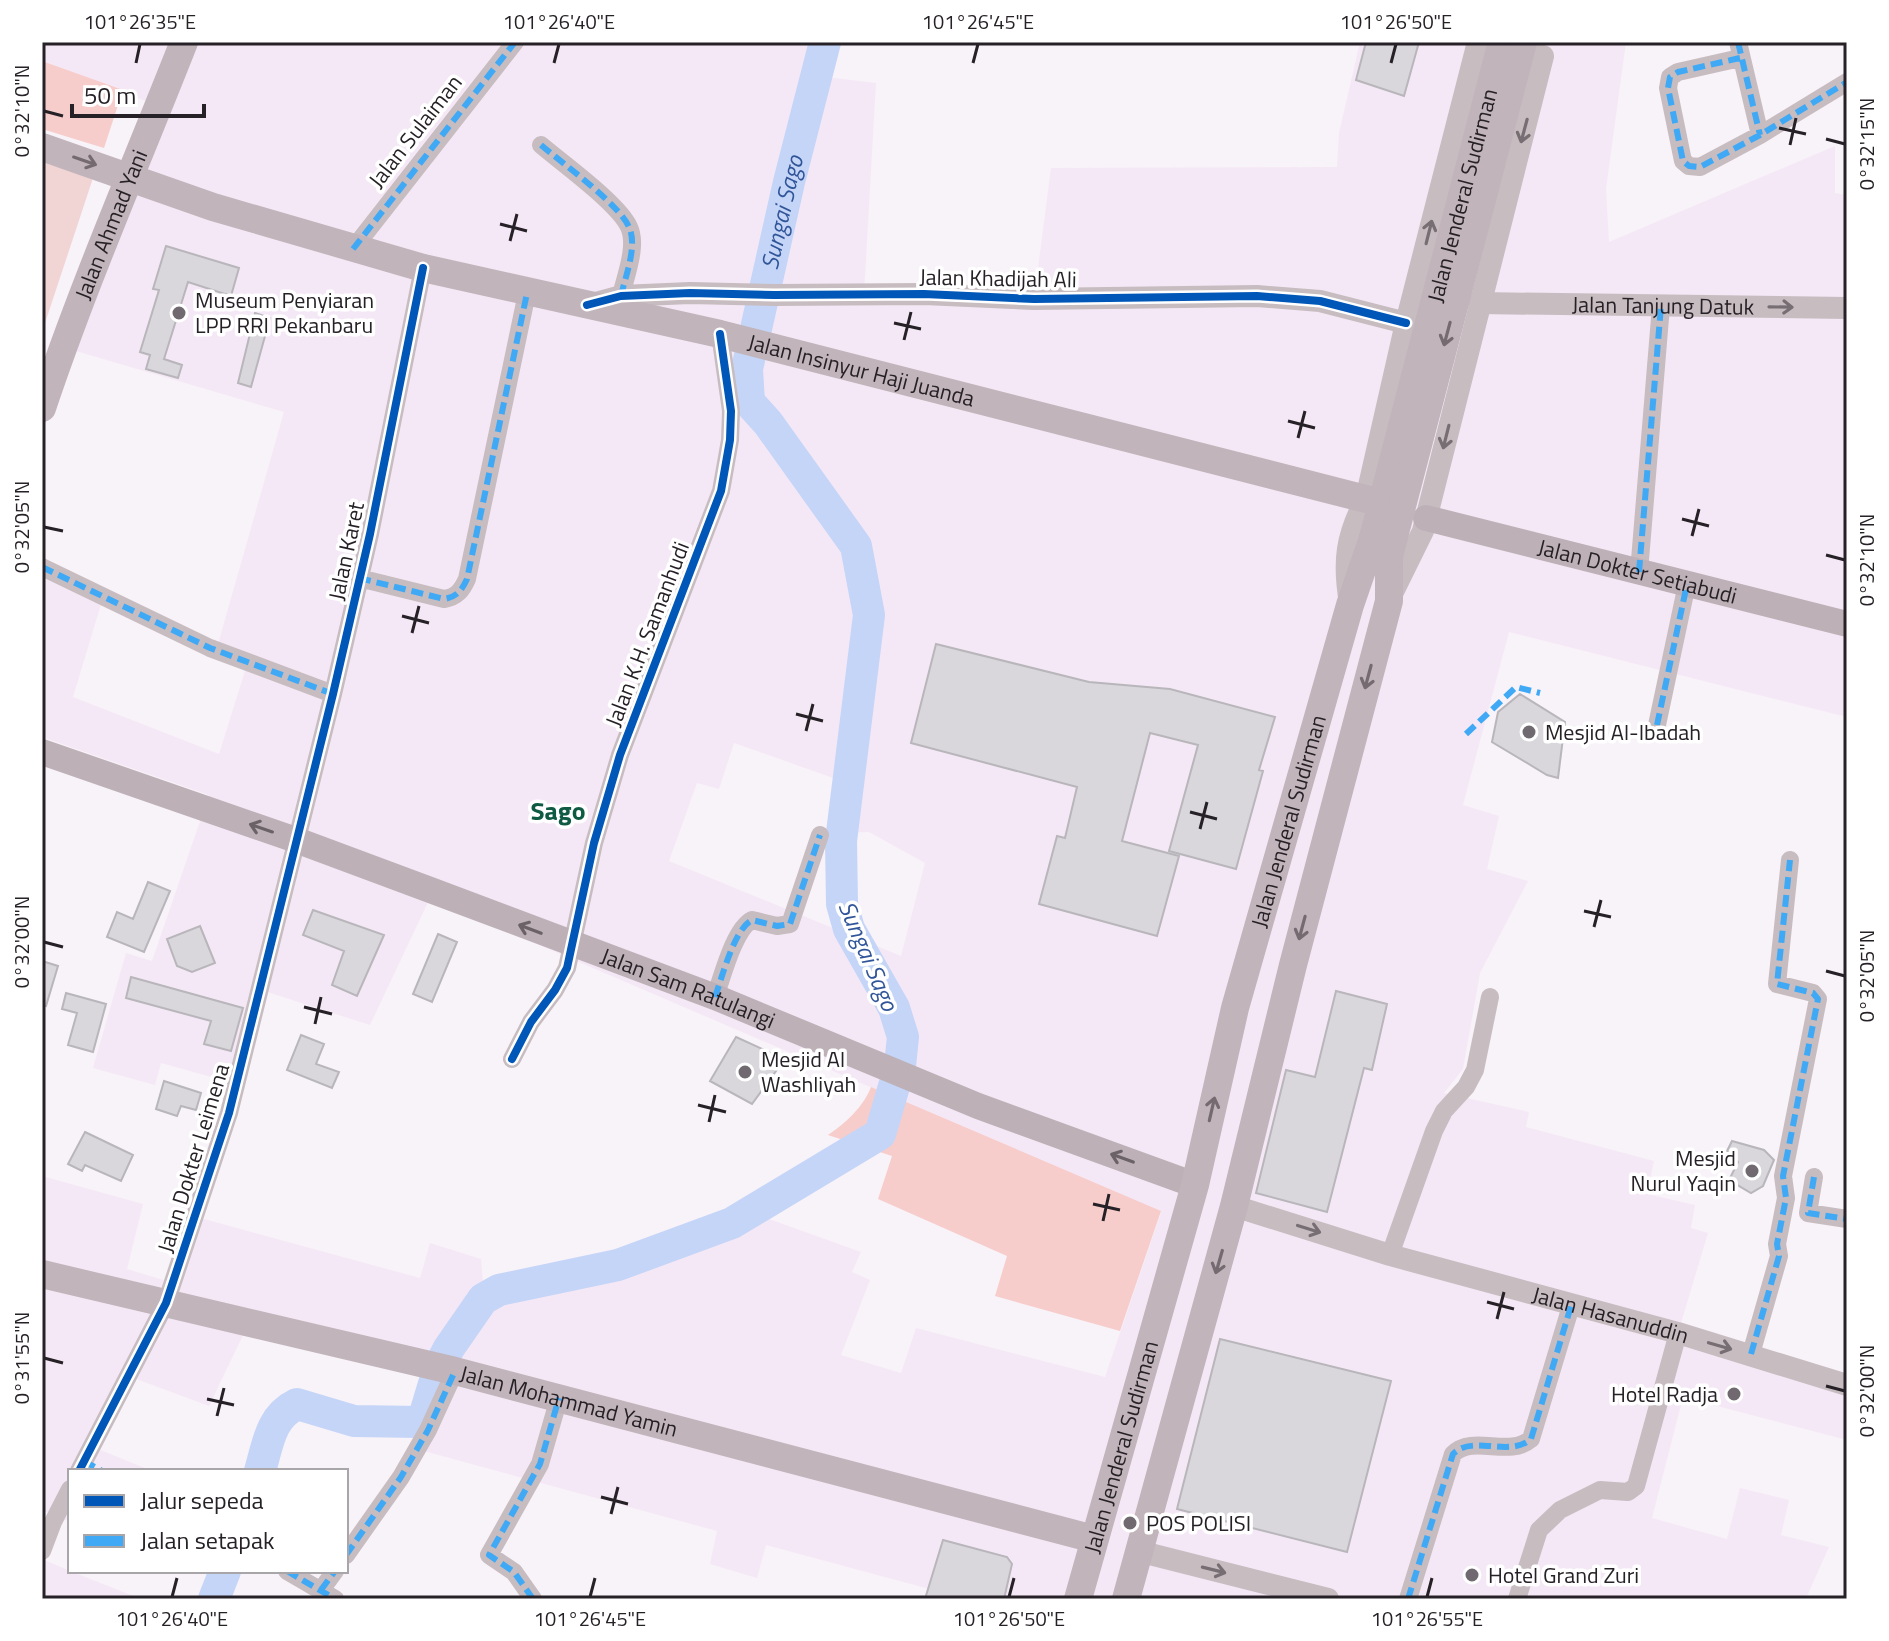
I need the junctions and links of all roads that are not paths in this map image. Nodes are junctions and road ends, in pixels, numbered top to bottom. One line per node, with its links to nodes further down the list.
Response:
1 (184, 42): 12 (main road, Jalan Ahmad Yani)
2 (515, 42): 13 (street, Jalan Sulaiman)
3 (1478, 42): 21 (street, one-way to 3)
4 (1488, 42): 6 (street)
5 (1502, 42): 26 (main road, Jalan Jenderal Sudirman, bridge)
6 (1538, 47): 17 (street, one-way to 17); 26 (main road, Jalan Jenderal Sudirman, one-way to 26, bridge)
7 (1739, 50): 9 (street); 9 (street)
8 (1847, 82): 9 (street)
9 (1760, 135)
10 (541, 145): 16 (street)
11 (42, 147): 12 (main road, Jalan Insinyur Haji Juanda, one-way to 12)
12 (128, 176): 13 (main road, Jalan Insinyur Haji Juanda); 23 (main road, Jalan Ahmad Yani)
13 (353, 249): 14 (main road, Jalan Insinyur Haji Juanda)
14 (423, 268): 15 (main road, Jalan Insinyur Haji Juanda); 29 (street, Jalan Karet)
15 (527, 293): 18 (main road, Jalan Insinyur Haji Juanda); 29 (street)
16 (621, 296): 18 (street, Jalan Khadijah Ali); 21 (street, Jalan Khadijah Ali)
17 (1479, 303): 19 (street, Jalan Tanjung Datuk); 25 (street, one-way to 25)
18 (587, 305): 22 (main road, Jalan Insinyur Haji Juanda)
19 (1661, 306): 20 (street, Jalan Tanjung Datuk, one-way to 20); 28 (street)
20 (1847, 308)
21 (1406, 323): 24 (street)
22 (744, 340): 24 (main road, Jalan Insinyur Haji Juanda); 40 (street, Jalan K.H. Samanhudi)
23 (42, 408)
24 (1366, 499): 32 (street)
25 (1426, 518): 28 (main road, Jalan Dokter Setiabudi); 31 (street)
26 (1381, 547): 31 (main road, Jalan Jenderal Sudirman); 32 (main road, Jalan Jenderal Sudirman)
27 (42, 567): 34 (street)
28 (1639, 572): 30 (main road, Jalan Dokter Setiabudi)
29 (359, 578): 34 (street, Jalan Karet)
30 (1687, 584): 33 (main road, Jalan Dokter Setiabudi); 35 (street)
31 (1389, 601): 46 (main road, Jalan Jenderal Sudirman, one-way to 46)
32 (1350, 605): 45 (main road, Jalan Jenderal Sudirman, one-way to 32)
33 (1847, 624)
34 (333, 694): 38 (street, Jalan Karet)
35 (1657, 725)
36 (42, 752): 38 (main road, Jalan Sam Ratulangi, one-way to 36)
37 (820, 835): 41 (street)
38 (296, 840): 40 (main road, Jalan Sam Ratulangi, one-way to 38); 50 (street, Jalan Dokter Leimena)
39 (1790, 860): 53 (street)
40 (573, 945): 41 (main road, Jalan Sam Ratulangi); 43 (street, Jalan K.H. Samanhudi)
41 (715, 997): 45 (main road, Jalan Sam Ratulangi, one-way to 41)
42 (1490, 997): 48 (street)
43 (512, 1059)
44 (1814, 1177): 47 (street)
45 (1195, 1185): 60 (main road, Jalan Jenderal Sudirman)
46 (1234, 1206): 48 (street, Jalan Hasanuddin, one-way to 48); 61 (main road, Jalan Jenderal Sudirman, one-way to 61)
47 (1847, 1219)
48 (1390, 1255): 51 (street, Jalan Hasanuddin)
49 (42, 1274): 50 (main road, Jalan Mohammad Yamin)
50 (166, 1303): 54 (main road, Jalan Mohammad Yamin); 57 (street, Jalan Dokter Leimena)
51 (1571, 1306): 52 (street, Jalan Hasanuddin); 71 (street)
52 (1678, 1333): 53 (street, Jalan Hasanuddin, one-way to 53); 72 (street)
53 (1751, 1354): 55 (street, Jalan Hasanuddin)
54 (443, 1368): 56 (main road, Jalan Mohammad Yamin); 63 (street)
55 (1847, 1385)
56 (559, 1398): 60 (main road, Jalan Mohammad Yamin); 68 (street)
57 (82, 1466)
58 (68, 1492): 59 (street)
59 (48, 1519): 62 (street)
60 (1097, 1527): 61 (main road); 67 (main road, Jalan Jenderal Sudirman)
61 (1142, 1538): 69 (main road, Jalan Jenderal Sudirman); 70 (street, one-way to 70)
62 (42, 1551)
63 (348, 1552)
64 (291, 1573): 66 (street)
65 (334, 1573): 66 (street)
66 (328, 1594)
67 (1079, 1596): 69 (main road)
68 (533, 1599)
69 (1125, 1599)
70 (1328, 1599)
71 (1408, 1599)
72 (1517, 1599)

